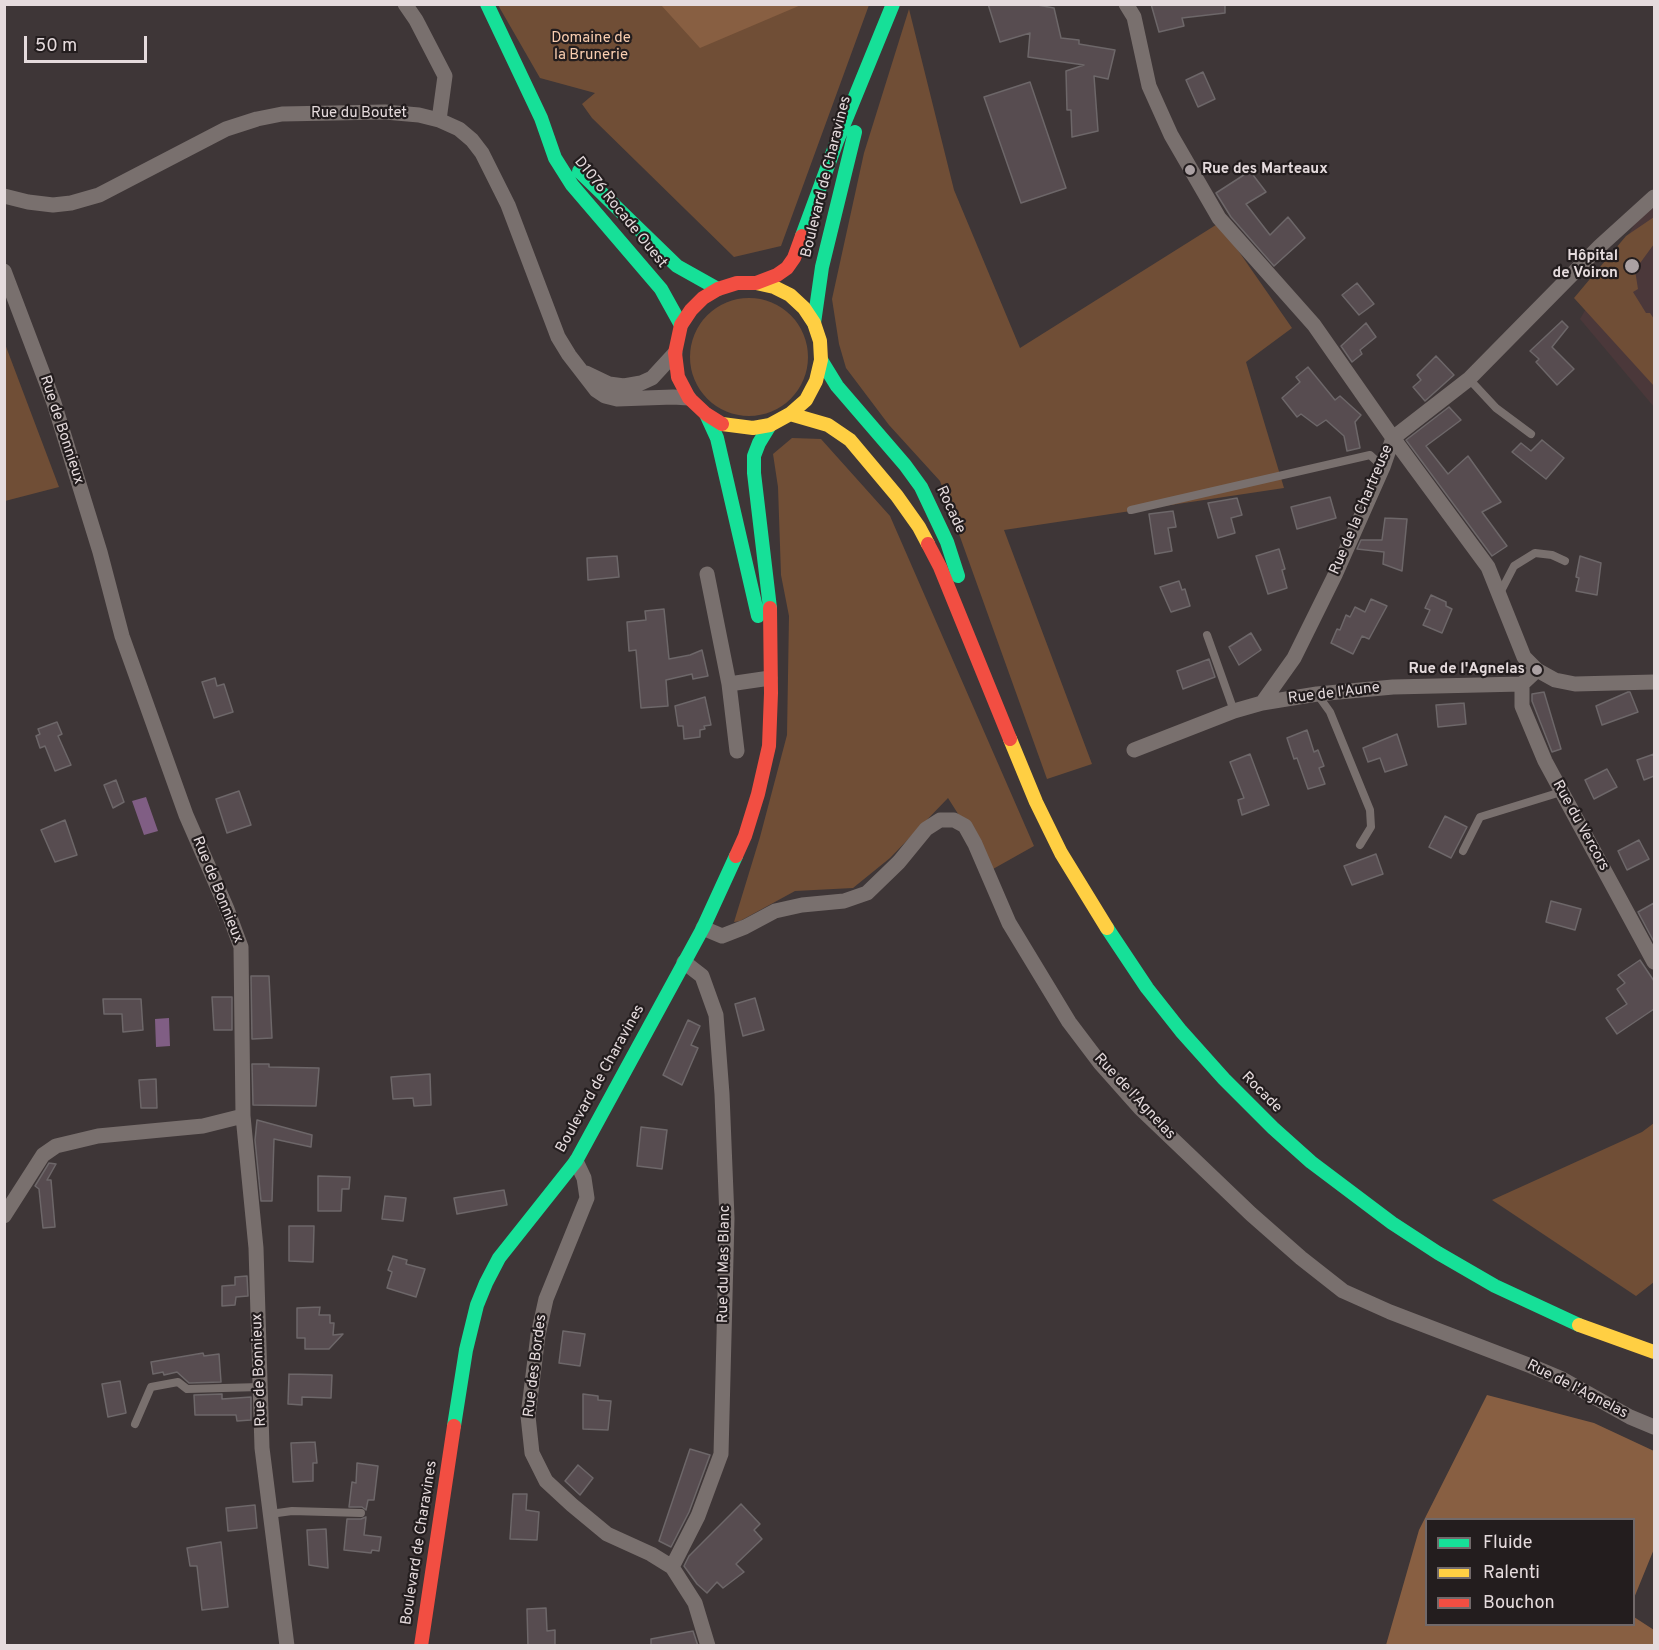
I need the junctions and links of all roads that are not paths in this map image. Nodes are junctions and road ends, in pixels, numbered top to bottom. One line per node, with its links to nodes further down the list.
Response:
1 (405, 4): 7 (street)
2 (487, 4): 6 (main road, D1076 Rocade Ouest)
3 (893, 4): 5 (main road, Boulevard de Charavines)
4 (1126, 4): 24 (street)
5 (878, 40): 11 (main road, Boulevard de Charavines); 13 (main road, Boulevard de Charavines)
6 (541, 118): 12 (main road, D1076 Rocade Ouest); 14 (main road, D1076 Rocade Ouest)
7 (439, 120): 8 (street, Rue du Boutet); 17 (street, Rue du Boutet)
8 (4, 196)
9 (1654, 197): 18 (street, Rue de la Chartreuse)
10 (4, 271): 49 (street, Rue de Bonnieux)
11 (756, 282): 12 (main road, Boulevard de Charavines); 13 (main road, Boulevard de Charavines)
12 (718, 289): 14 (main road, Boulevard de Charavines)
13 (814, 323): 16 (main road, Boulevard de Charavines)
14 (681, 325): 15 (main road, Boulevard de Charavines)
15 (675, 352): 17 (street); 19 (main road, Boulevard de Charavines)
16 (821, 360): 21 (main road, Boulevard de Charavines); 38 (main road, Rocade)
17 (579, 369): 19 (street, Rue du Boutet)
18 (1469, 379): 23 (lane); 24 (street, Rue de la Chartreuse)
19 (689, 398): 20 (main road, Boulevard de Charavines)
20 (705, 414): 22 (main road, Boulevard de Charavines); 31 (main road, Boulevard de Charavines)
21 (790, 414): 22 (main road, Boulevard de Charavines); 38 (main road, Rocade)
22 (770, 425): 31 (main road, Boulevard de Charavines)
23 (1531, 434)
24 (1393, 438): 25 (street, Rue de la Chartreuse); 29 (street)
25 (1383, 467): 26 (lane); 39 (street, Rue de la Chartreuse)
26 (1131, 510)
27 (1565, 561): 29 (lane)
28 (707, 574): 35 (street)
29 (1499, 595): 32 (street)
30 (1207, 635): 40 (lane)
31 (769, 661): 33 (main road, Boulevard de Charavines)
32 (1538, 670): 34 (street); 36 (street)
33 (770, 678): 35 (street); 46 (main road, Boulevard de Charavines)
34 (1654, 682)
35 (729, 684): 42 (street)
36 (1522, 684): 37 (street, Rue de l'Aune); 43 (street, Rue du Vercors)
37 (1317, 694): 39 (street, Rue de l'Aune); 44 (lane)
38 (996, 702): 52 (main road, Rocade)
39 (1262, 703): 40 (street, Rue de l'Aune)
40 (1234, 711): 41 (street, Rue de l'Aune)
41 (1134, 750)
42 (737, 751)
43 (1561, 792): 45 (lane); 48 (street, Rue du Vercors)
44 (1360, 845)
45 (1463, 851)
46 (703, 928): 47 (main road, Boulevard de Charavines); 55 (street, Rue de l'Agnelas)
47 (684, 962): 50 (main road, Boulevard de Charavines); 58 (street, Rue du Mas Blanc)
48 (1654, 962)
49 (243, 1116): 51 (street); 53 (street, Rue de Bonnieux)
50 (576, 1161): 58 (street, Rue des Bordes); 60 (main road, Boulevard de Charavines)
51 (5, 1215)
52 (1654, 1352)
53 (260, 1387): 54 (lane); 56 (street, Rue de Bonnieux)
54 (135, 1424)
55 (1654, 1426)
56 (270, 1514): 57 (lane); 59 (street, Rue de Bonnieux)
57 (361, 1514)
58 (672, 1567): 61 (street, Rue des Bordes)
59 (287, 1646)
60 (421, 1646)
61 (708, 1646)

